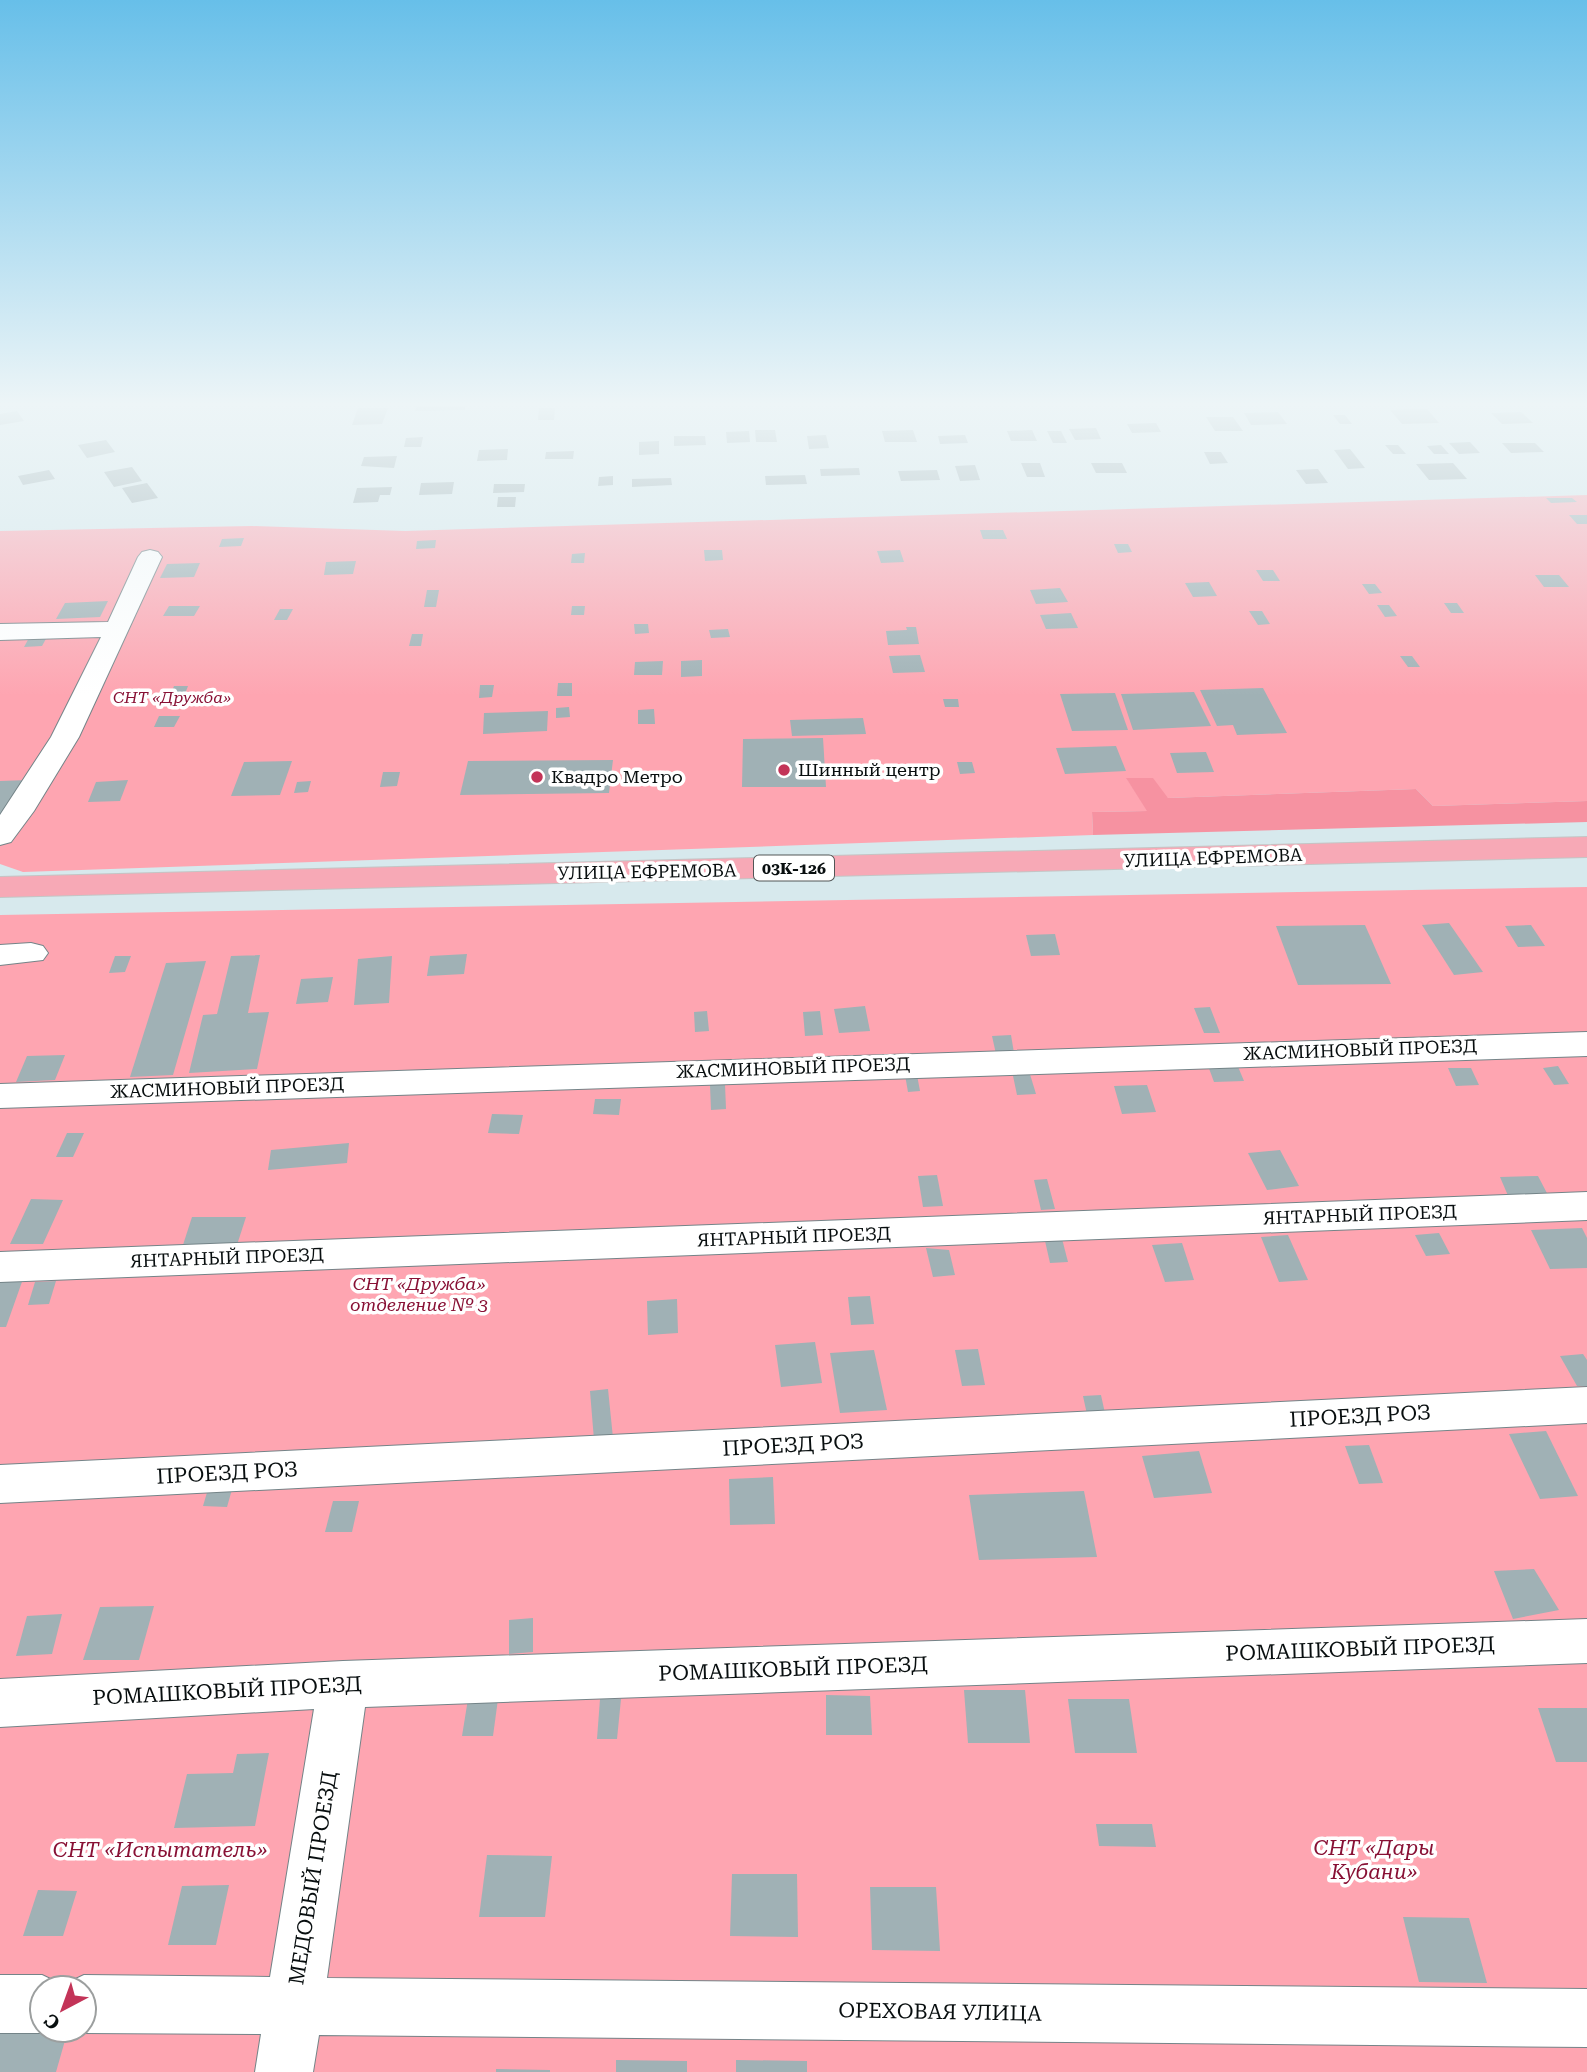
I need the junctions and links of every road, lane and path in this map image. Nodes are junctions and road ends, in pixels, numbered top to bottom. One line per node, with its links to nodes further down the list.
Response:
1 (150, 557): 2 (street)
2 (117, 629): 3 (street); 4 (street)
3 (0, 632)
4 (0, 836)
5 (1587, 847): 6 (main road, УЛИЦА ЕФРЕМОВА / 03К-126)
6 (0, 887)
7 (1587, 1044): 8 (street, ЖАСМИНОВЫЙ ПРОЕЗД)
8 (0, 1096)
9 (1587, 1206): 10 (street, ЯНТАРНЫЙ ПРОЕЗД)
10 (0, 1267)
11 (1587, 1405): 12 (street, ПРОЕЗД РОЗ)
12 (0, 1484)
13 (1587, 1641): 14 (street, РОМАШКОВЫЙ ПРОЕЗД)
14 (343, 1684): 15 (street, РОМАШКОВЫЙ ПРОЕЗД); 19 (street, МЕДОВЫЙ ПРОЕЗД)
15 (0, 1703)
16 (0, 2004): 17 (street)
17 (28, 2004)
18 (98, 2004): 19 (street, ОРЕХОВАЯ УЛИЦА)
19 (293, 2005): 20 (street, ОРЕХОВАЯ УЛИЦА); 21 (street, МЕДОВЫЙ ПРОЕЗД)
20 (1587, 2018)
21 (284, 2072)

